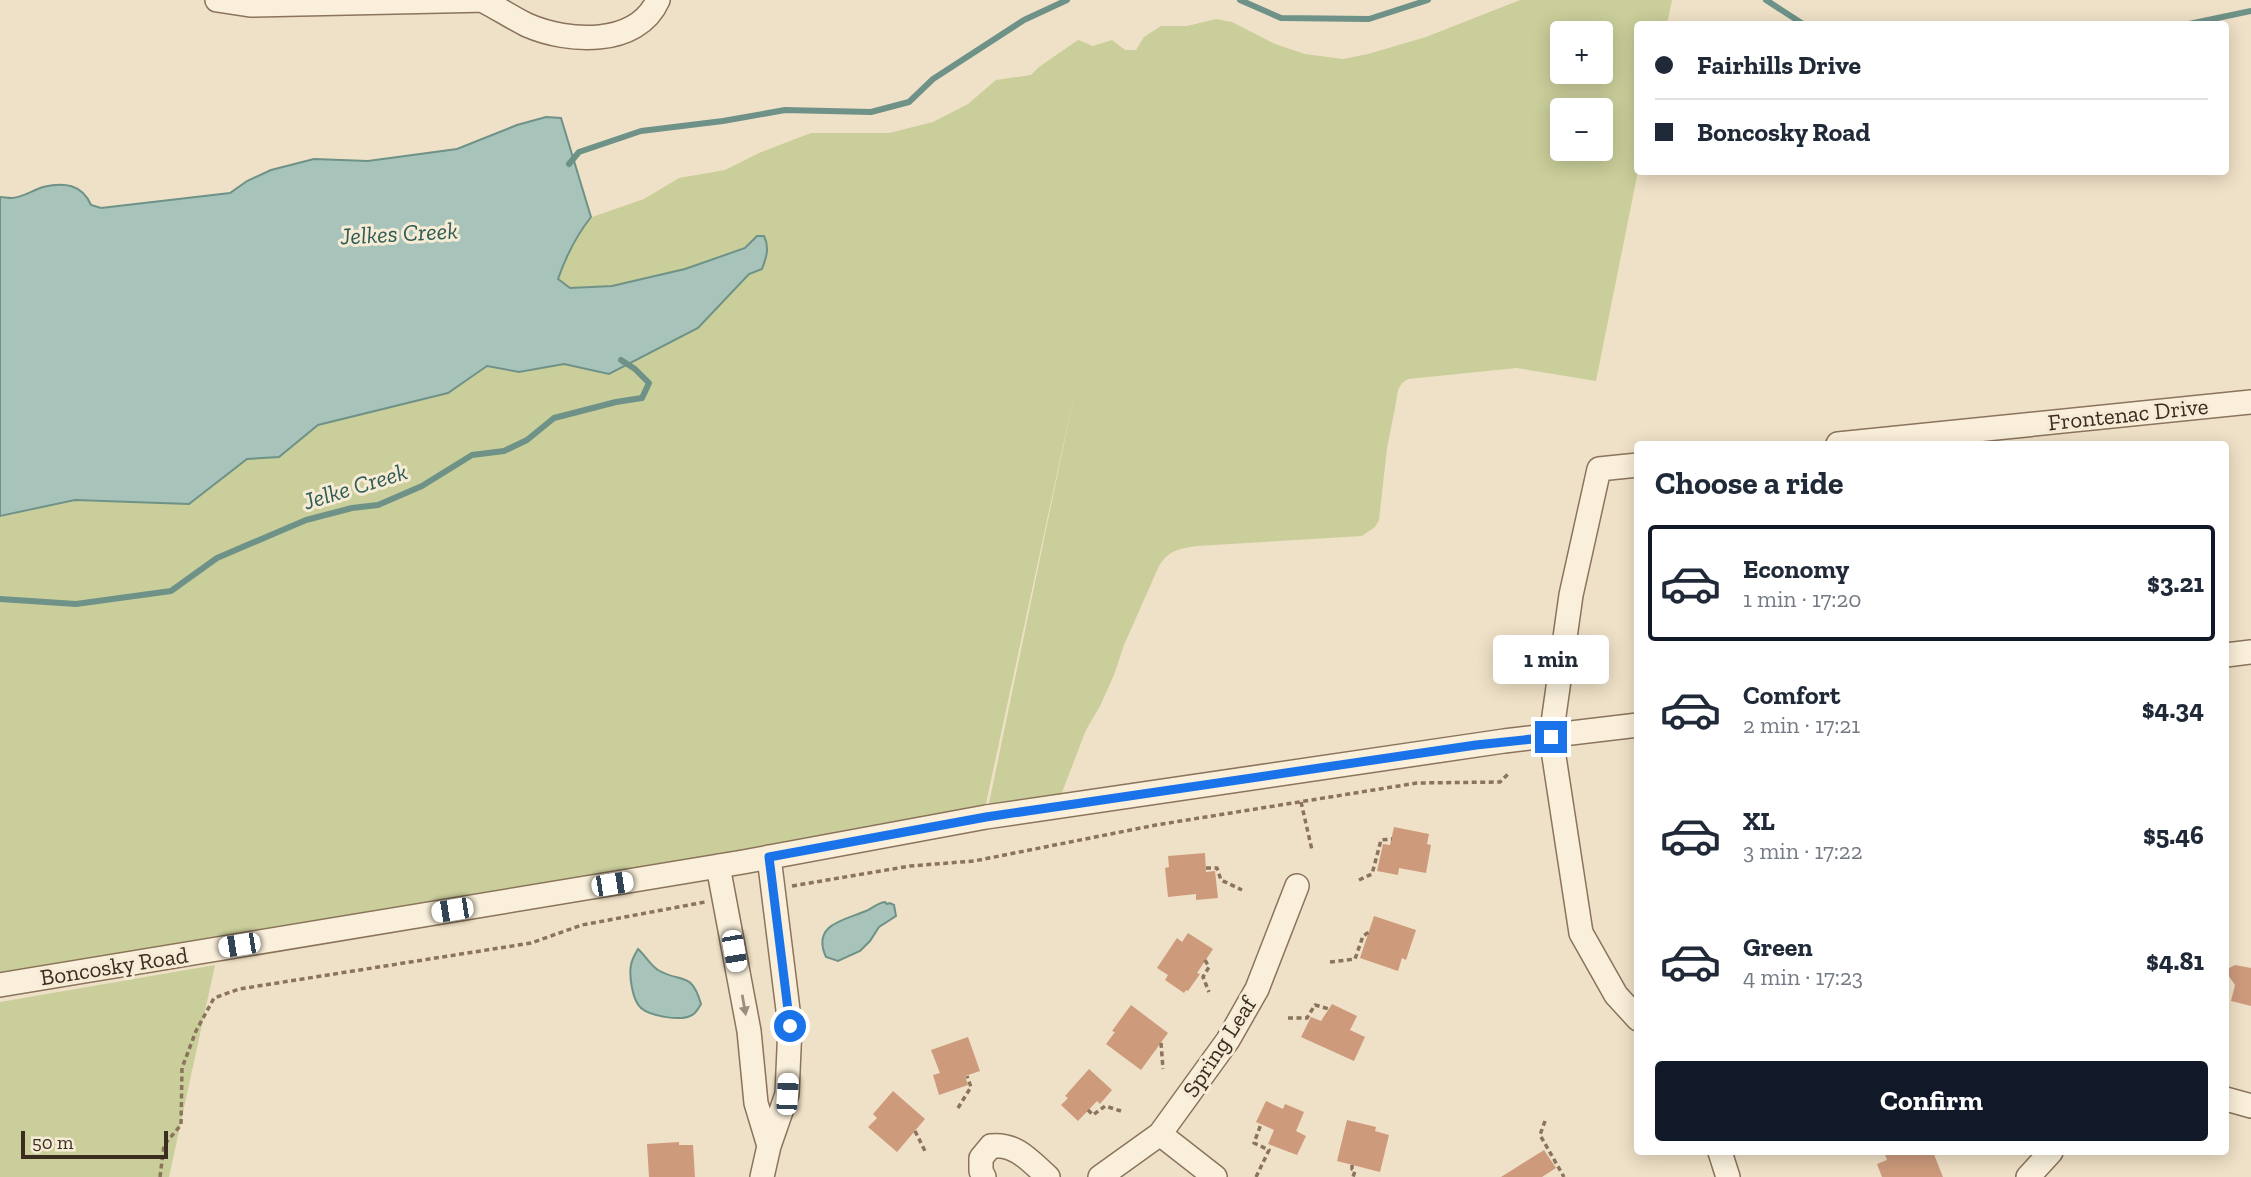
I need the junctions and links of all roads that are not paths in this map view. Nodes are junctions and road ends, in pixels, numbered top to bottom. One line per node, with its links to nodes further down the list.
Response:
1 (217, 0): 3 (street)
2 (658, 0): 3 (street)
3 (486, 1)
4 (2251, 402): 5 (street, Frontenac Drive)
5 (1868, 441)
6 (1634, 465): 10 (street)
7 (2251, 652): 8 (street)
8 (2229, 655)
9 (1634, 726): 10 (street, Boncosky Road)
10 (1551, 737): 11 (street, Boncosky Road); 15 (street)
11 (769, 857): 12 (street, Boncosky Road); 19 (street)
12 (718, 866): 14 (street, Boncosky Road); 19 (street, one-way to 19)
13 (1297, 886): 18 (street, Spring Leaf)
14 (0, 985)
15 (1634, 1015)
16 (2229, 1100): 17 (street)
17 (2251, 1106)
18 (1160, 1134): 25 (street, Spring Leaf); 26 (street)
19 (769, 1146): 22 (street)
20 (1721, 1155): 27 (street)
21 (2048, 1155): 28 (street)
22 (762, 1177)
23 (984, 1177): 24 (street)
24 (1048, 1177)
25 (1100, 1177)
26 (1215, 1177)
27 (1728, 1177)
28 (2028, 1177)

